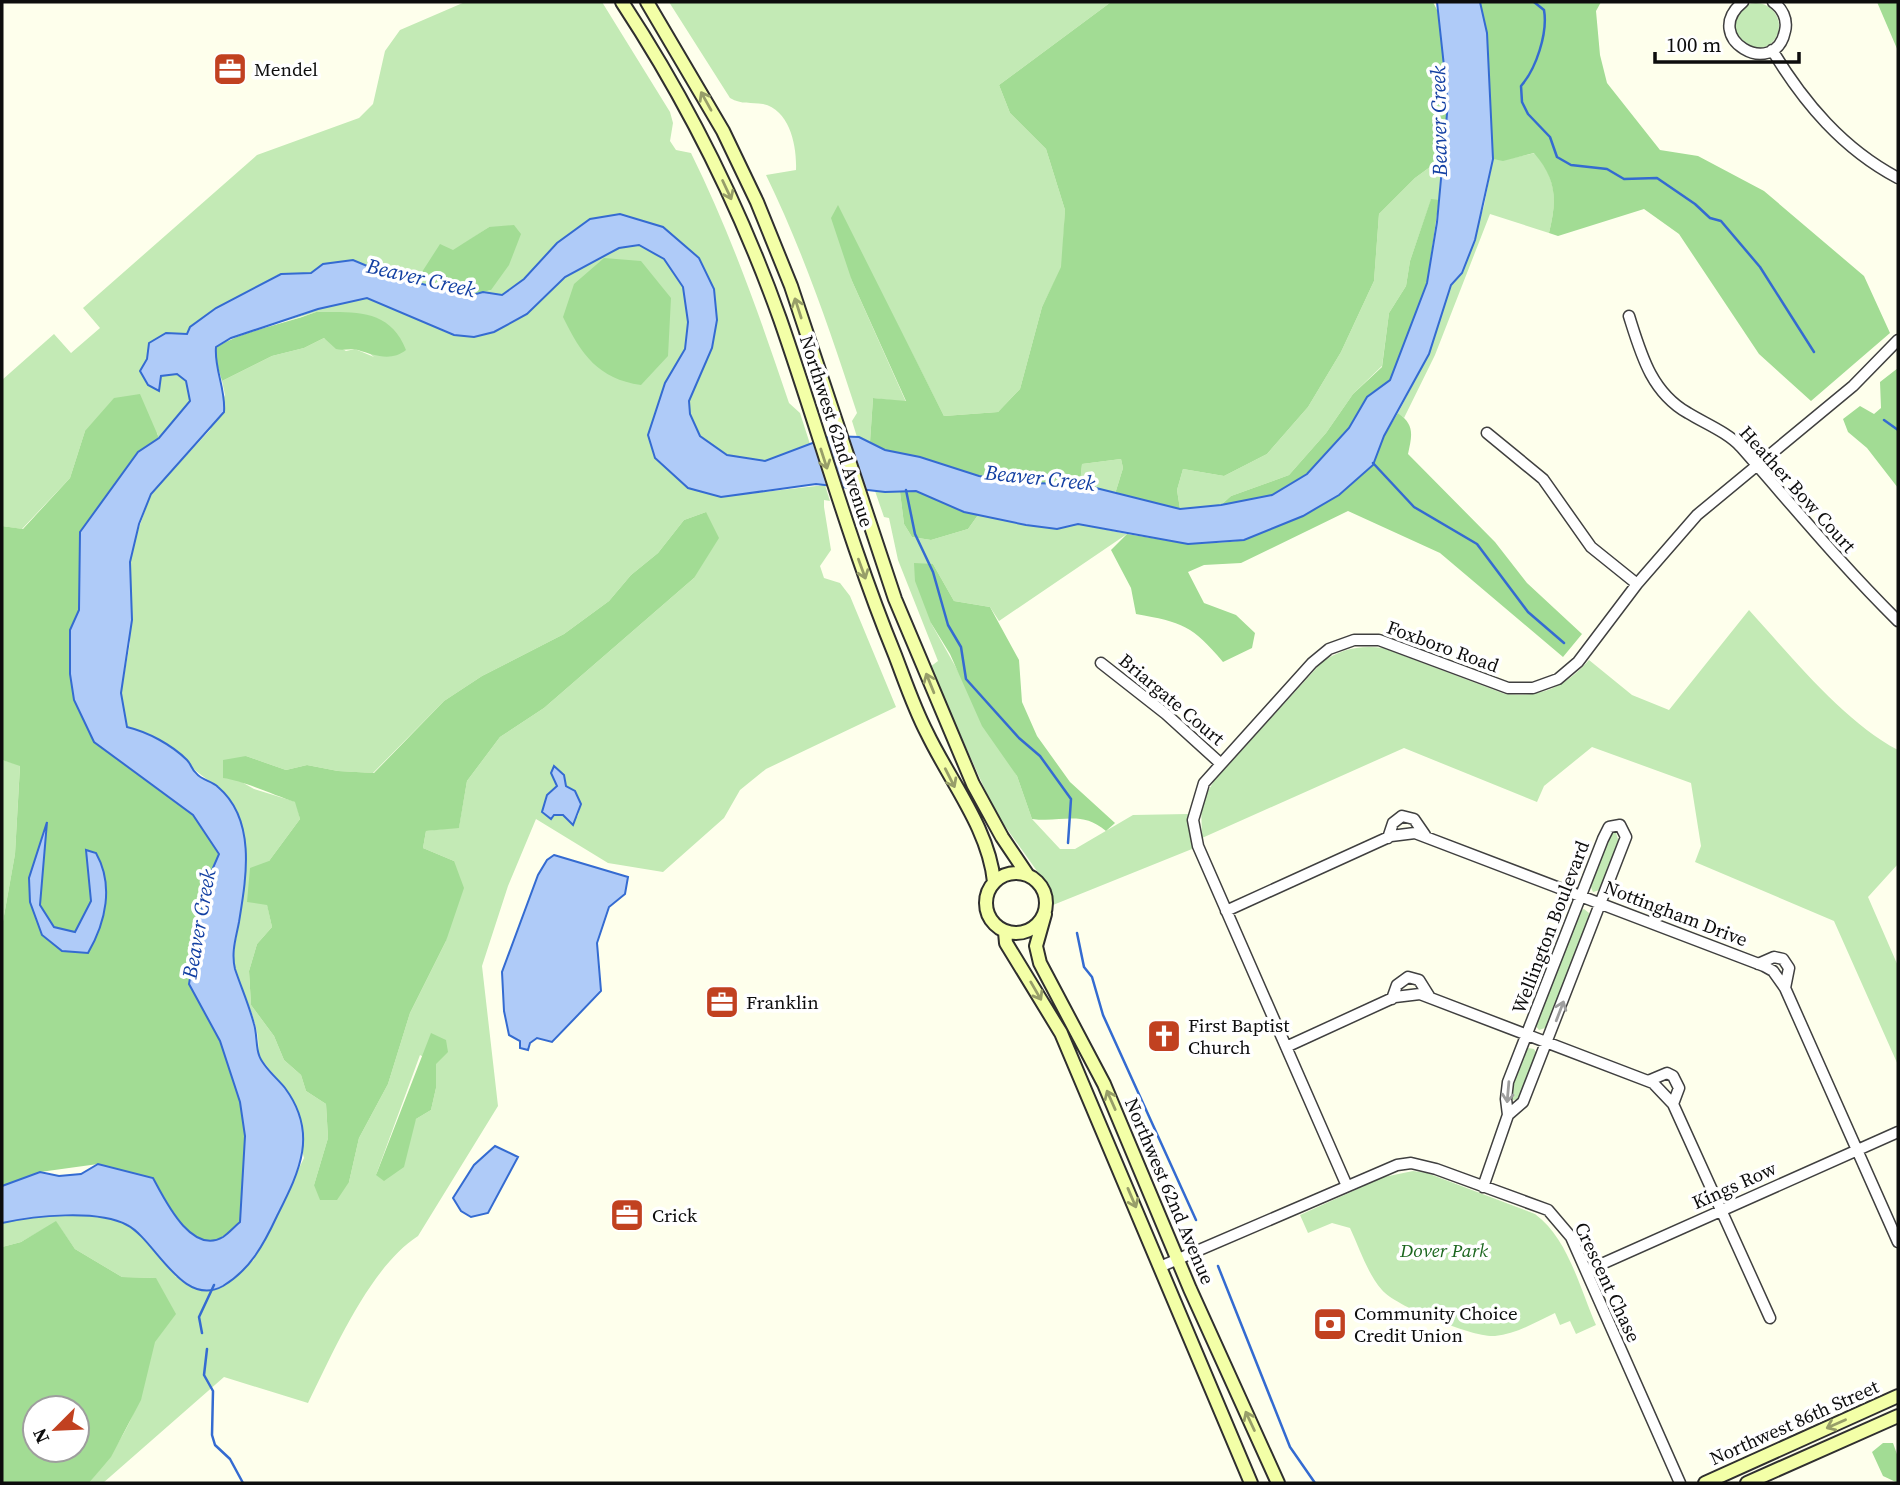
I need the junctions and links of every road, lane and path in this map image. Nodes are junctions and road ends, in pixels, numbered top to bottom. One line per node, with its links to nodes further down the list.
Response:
1 (622, 2): 18 (street, Northwest 62nd Avenue, one-way to 18)
2 (648, 2): 17 (street, Northwest 62nd Avenue, one-way to 2)
3 (1743, 2): 5 (street)
4 (1773, 2): 5 (street)
5 (1772, 50): 6 (street)
6 (1898, 178)
7 (1629, 316): 10 (street, Heather Bow Court)
8 (1898, 340): 10 (street, Foxboro Road)
9 (1487, 433): 11 (street)
10 (1755, 467): 11 (street, Foxboro Road); 12 (street, Heather Bow Court)
11 (1637, 584): 14 (street, Foxboro Road)
12 (1898, 621)
13 (1101, 663): 14 (street, Briargate Court)
14 (1220, 763): 21 (street, Foxboro Road)
15 (1425, 835): 16 (street, Nottingham Drive); 16 (street, Nottingham Drive); 19 (street, Nottingham Drive)
16 (1388, 838): 21 (street, Nottingham Drive)
17 (1027, 874): 18 (street); 22 (street)
18 (994, 881): 23 (street)
19 (1580, 894): 20 (street, Nottingham Drive); 20 (street, Wellington Boulevard); 28 (street, Wellington Boulevard)
20 (1601, 902): 24 (street, Nottingham Drive); 29 (street, Wellington Boulevard, one-way to 20)
21 (1226, 911): 30 (street, Foxboro Road)
22 (1045, 914): 23 (street); 40 (street, Northwest 62nd Avenue, one-way to 22)
23 (1005, 932): 41 (street, Northwest 62nd Avenue, one-way to 41)
24 (1758, 964): 25 (street, Nottingham Drive); 25 (street, Nottingham Drive)
25 (1785, 988): 35 (street, Nottingham Drive)
26 (1429, 996): 27 (street); 27 (street); 28 (street)
27 (1392, 999): 30 (street)
28 (1527, 1034): 29 (street); 33 (street, Wellington Boulevard, one-way to 33)
29 (1548, 1042): 31 (street); 33 (street, Wellington Boulevard)
30 (1286, 1047): 36 (street, Foxboro Road)
31 (1648, 1081): 32 (street); 32 (street)
32 (1672, 1104): 38 (street)
33 (1508, 1115): 37 (street, Wellington Boulevard)
34 (1898, 1132): 35 (street, Kings Row)
35 (1858, 1150): 38 (street, Kings Row); 39 (street, Nottingham Drive)
36 (1347, 1186): 37 (street, Crescent Chase); 40 (street, Crescent Chase)
37 (1483, 1187): 42 (street, Crescent Chase)
38 (1720, 1210): 42 (street, Kings Row); 43 (street)
39 (1898, 1242)
40 (1178, 1259): 41 (street, Crescent Chase); 47 (street, Northwest 62nd Avenue, one-way to 40)
41 (1162, 1266): 46 (street, Northwest 62nd Avenue)
42 (1587, 1273): 48 (street, Crescent Chase)
43 (1770, 1318)
44 (1898, 1396): 49 (street, Northwest 86th Street, one-way to 49)
45 (1898, 1416): 50 (street, Northwest 86th Street)
46 (1251, 1483)
47 (1278, 1483)
48 (1680, 1483)
49 (1705, 1483)
50 (1747, 1483)

